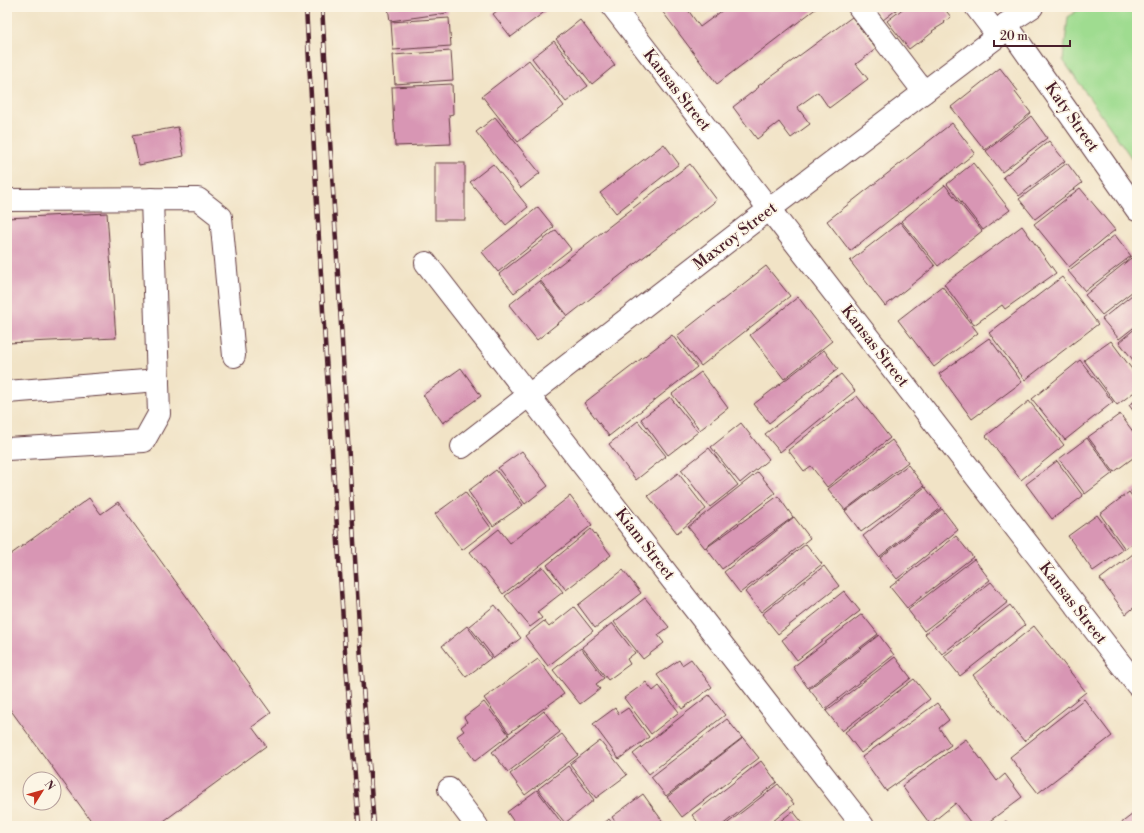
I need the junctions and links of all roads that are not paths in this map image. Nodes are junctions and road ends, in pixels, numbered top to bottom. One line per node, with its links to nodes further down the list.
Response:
1 (613, 7): 9 (street, Kansas Street)
2 (859, 7): 6 (street)
3 (976, 7): 5 (street, Katy Street)
4 (1032, 7): 5 (street, Maxroy Street)
5 (1002, 30): 6 (street, Maxroy Street); 10 (street, Katy Street)
6 (924, 92): 9 (street, Maxroy Street)
7 (152, 199): 8 (street); 12 (street); 13 (street)
8 (7, 200)
9 (770, 209): 15 (street, Maxroy Street); 18 (street, Kansas Street)
10 (1137, 210)
11 (426, 263): 15 (street, Kiam Street)
12 (234, 356)
13 (158, 380): 14 (street); 17 (street)
14 (7, 392)
15 (529, 395): 16 (street, Maxroy Street); 21 (street, Kiam Street)
16 (462, 447)
17 (7, 449)
18 (1137, 685)
19 (449, 789): 20 (street)
20 (477, 826)
21 (863, 826)

